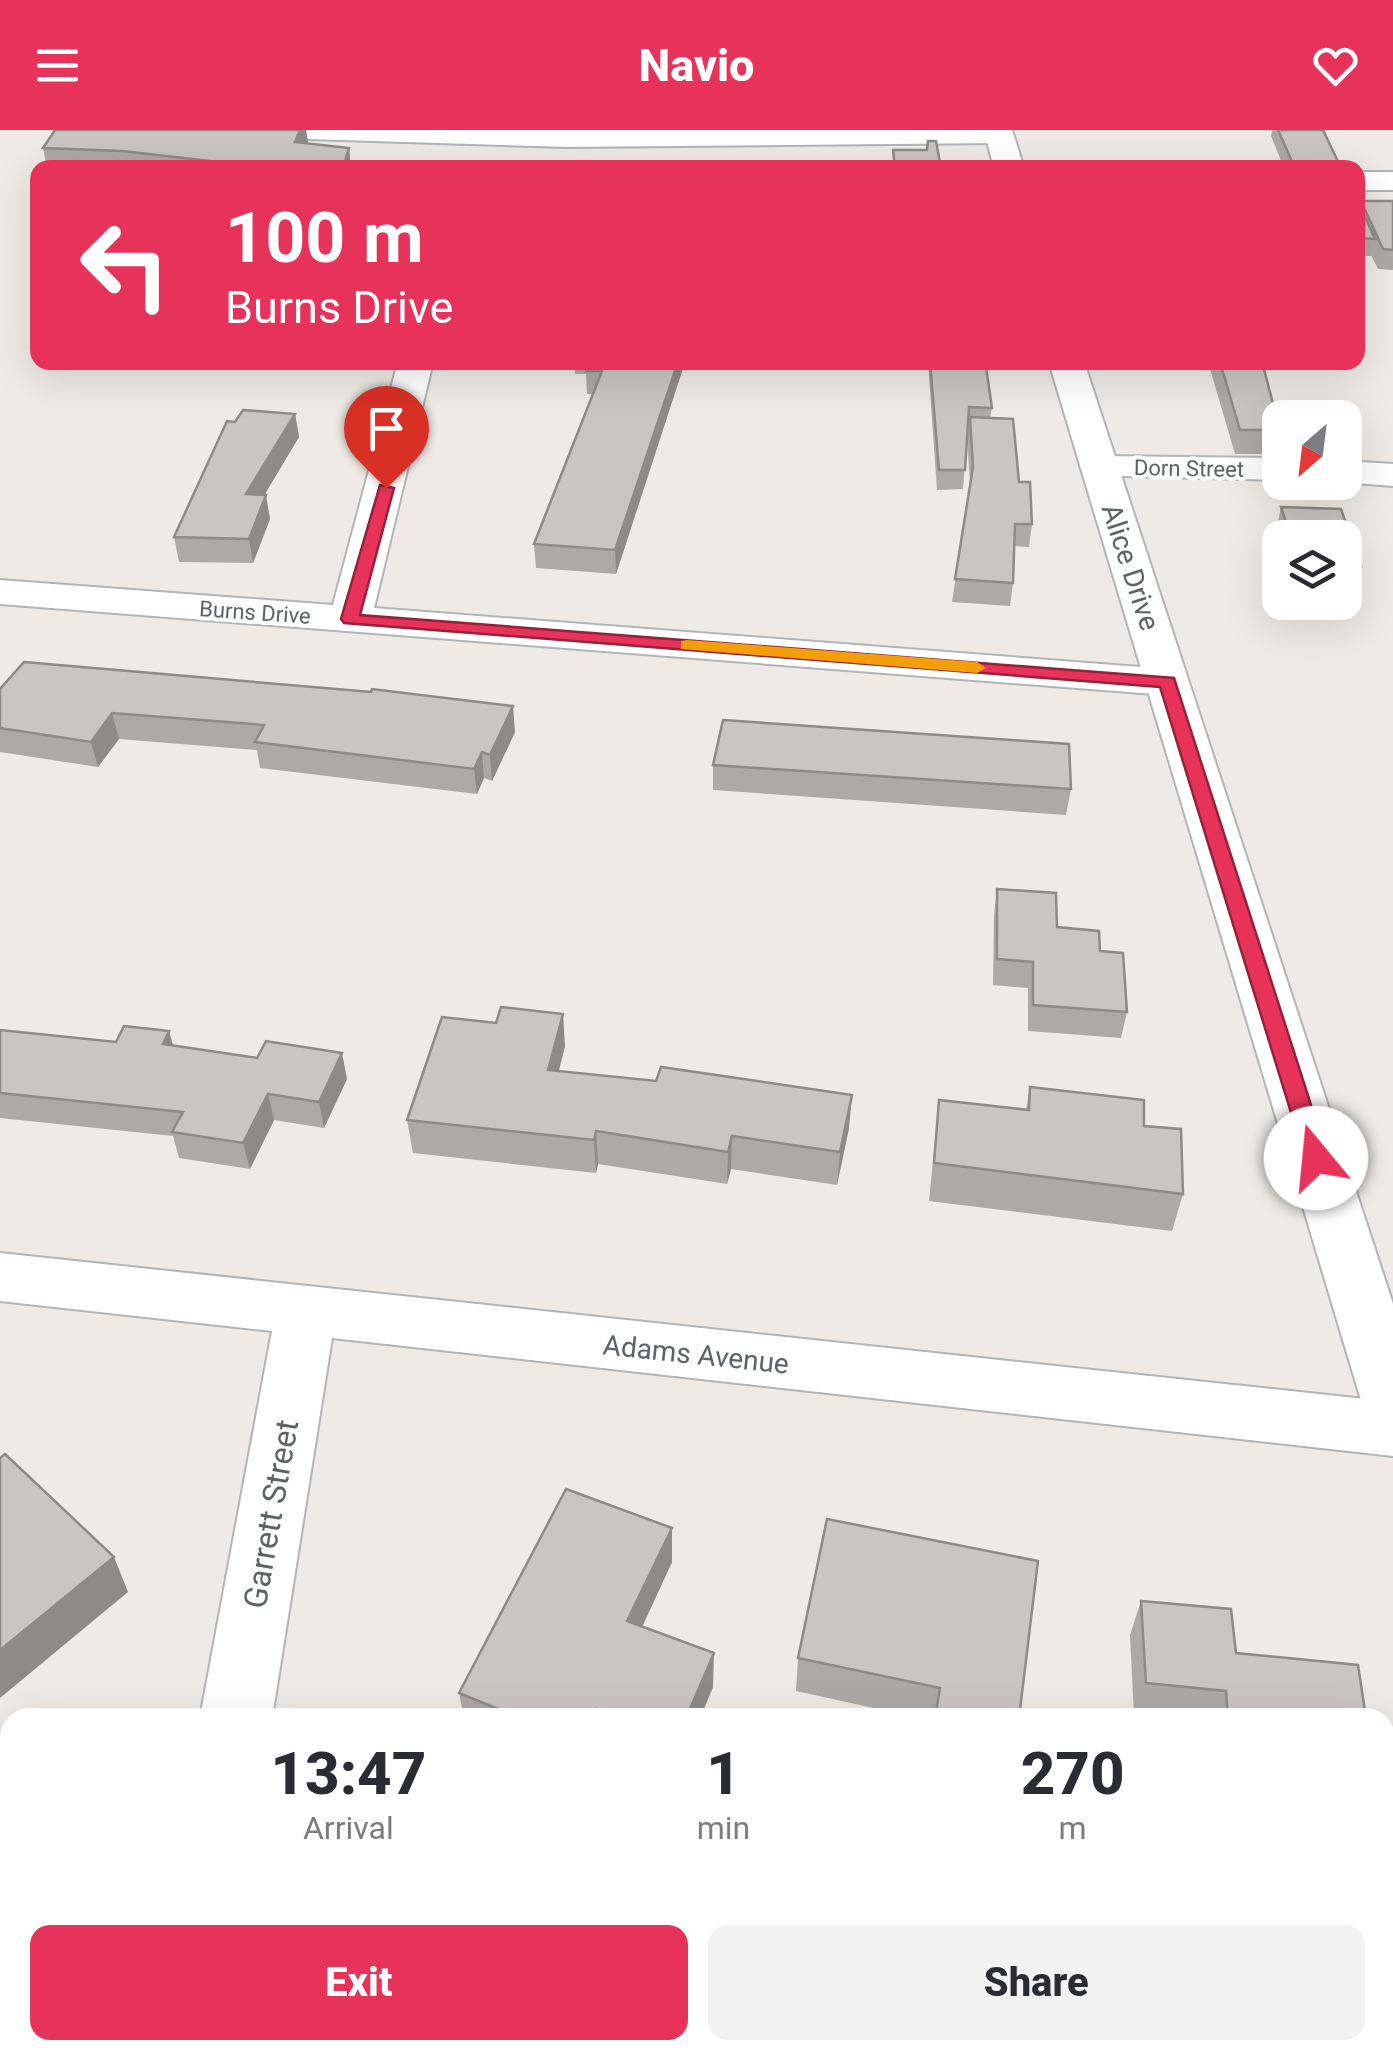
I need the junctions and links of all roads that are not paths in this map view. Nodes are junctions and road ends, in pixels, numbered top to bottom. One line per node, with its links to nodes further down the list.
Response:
1 (308, 130): 3 (street)
2 (999, 132): 3 (street); 5 (street)
3 (390, 133): 4 (street)
4 (403, 160)
5 (1007, 160)
6 (1393, 180): 7 (street)
7 (1365, 181)
8 (414, 370): 15 (street)
9 (1069, 370): 10 (street, Alice Drive)
10 (1099, 466): 11 (street, Dorn Street); 16 (street, Alice Drive)
11 (1262, 469)
12 (1362, 473): 13 (street)
13 (1393, 475)
14 (0, 592): 15 (street, Burns Drive)
15 (350, 619): 16 (street, Burns Drive)
16 (1167, 682): 19 (street, Alice Drive)
17 (0, 1277): 18 (street, Adams Avenue)
18 (306, 1311): 19 (street, Adams Avenue); 20 (street, Garrett Street)
19 (1391, 1396)
20 (238, 1708)

